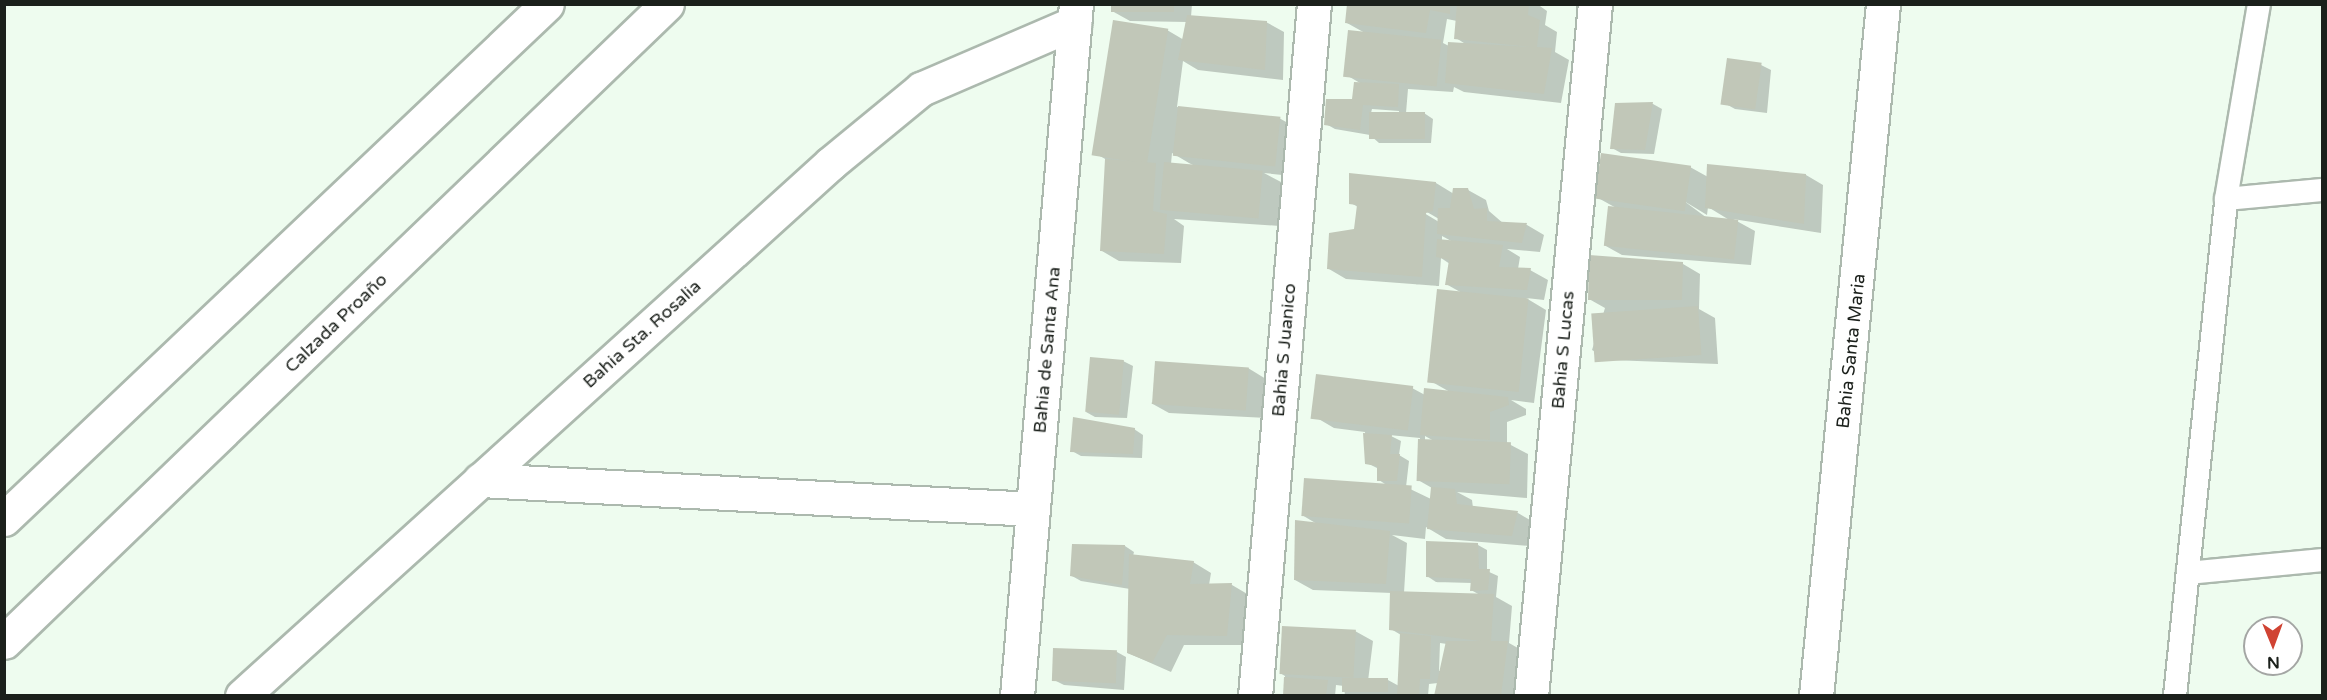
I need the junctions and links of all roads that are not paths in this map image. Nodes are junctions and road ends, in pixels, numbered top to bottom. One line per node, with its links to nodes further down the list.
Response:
1 (546, 4): 12 (street)
2 (667, 4): 15 (street, Calzada Proaño)
3 (1314, 4): 18 (street, Bahia S Juanico)
4 (1595, 4): 19 (street, Bahia S Lucas)
5 (2259, 4): 9 (lane)
6 (1884, 6): 20 (street, Bahia Santa Maria)
7 (1075, 14): 10 (street, Bahia Sta. Rosalia); 11 (street, Bahia de Santa Ana)
8 (2322, 190): 9 (lane)
9 (2226, 199): 14 (lane)
10 (480, 480): 11 (street); 16 (street, Bahia Sta. Rosalia)
11 (1033, 508): 17 (street, Bahia de Santa Ana)
12 (4, 519)
13 (2322, 560): 14 (lane)
14 (2188, 573): 21 (lane)
15 (8, 633)
16 (242, 696)
17 (1017, 696)
18 (1254, 696)
19 (1531, 696)
20 (1816, 696)
21 (2175, 696)

